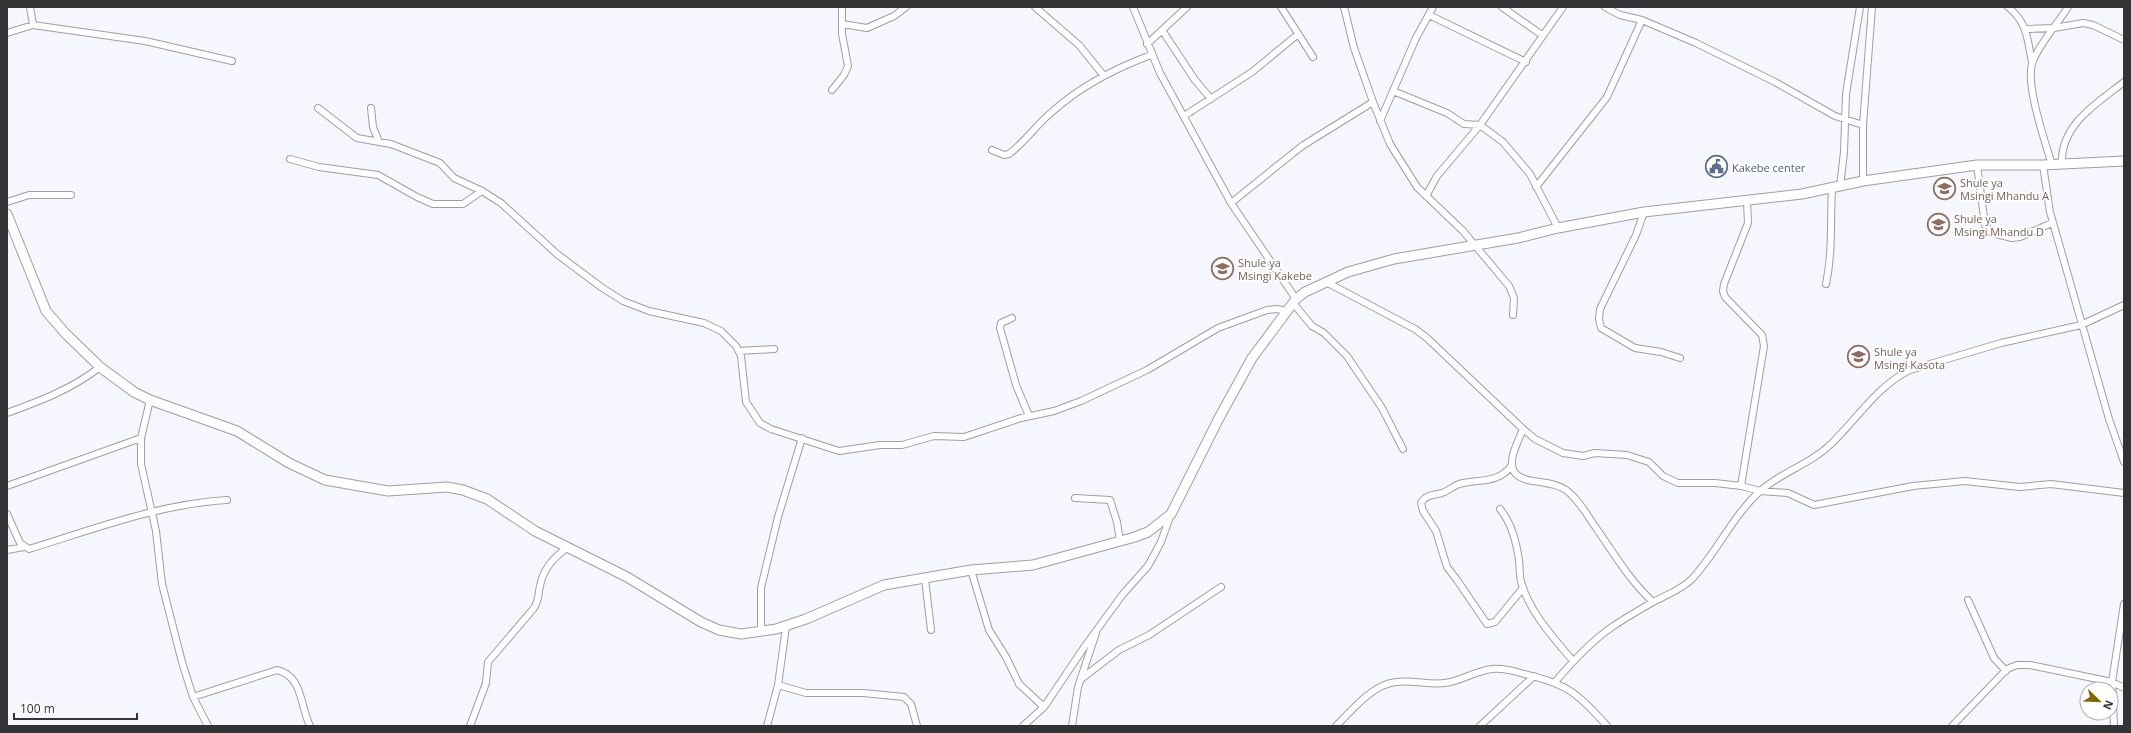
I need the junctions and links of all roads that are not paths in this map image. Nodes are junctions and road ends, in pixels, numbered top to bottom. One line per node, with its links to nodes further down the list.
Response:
1 (30, 7): 20 (street)
2 (842, 7): 19 (street)
3 (906, 7): 19 (street)
4 (1035, 7): 34 (street)
5 (1133, 7): 28 (street)
6 (1187, 7): 23 (street)
7 (1281, 7): 25 (street)
8 (1344, 7): 39 (street)
9 (1433, 7): 17 (street)
10 (1502, 7): 26 (street)
11 (1563, 7): 26 (street)
12 (1605, 7): 18 (street)
13 (1860, 7): 43 (street)
14 (1872, 7): 46 (street)
15 (2008, 7): 22 (street)
16 (2068, 7): 21 (street)
17 (1429, 14): 32 (street); 37 (street)
18 (1642, 20): 43 (street); 55 (street)
19 (842, 24): 36 (street)
20 (33, 25): 24 (street); 31 (street)
21 (2054, 28): 22 (street); 27 (street); 33 (street)
22 (2026, 29): 33 (street)
23 (1162, 30): 28 (street); 38 (street)
24 (7, 33)
25 (1297, 35): 30 (street); 38 (street)
26 (1542, 35): 32 (street)
27 (2124, 40)
28 (1147, 44): 29 (street)
29 (1151, 54): 34 (street); 42 (street)
30 (1313, 57)
31 (232, 61)
32 (1526, 62): 45 (street)
33 (2032, 62): 53 (street)
34 (1104, 76): 48 (street)
35 (2124, 82): 51 (street)
36 (832, 90)
37 (1393, 91): 44 (street); 45 (street)
38 (1211, 99): 42 (street)
39 (1372, 102): 44 (street); 62 (street)
40 (318, 108): 47 (street)
41 (371, 108): 47 (street)
42 (1184, 116): 62 (street)
43 (1845, 119): 46 (street); 56 (street)
44 (1380, 121): 59 (street)
45 (1480, 125): 55 (street); 59 (street)
46 (1862, 126): 54 (street)
47 (379, 142): 57 (street)
48 (992, 150)
49 (290, 159): 57 (street)
50 (2124, 161): 51 (street)
51 (2062, 164): 53 (street)
52 (1977, 165): 53 (street); 54 (street); 65 (street)
53 (2048, 165): 65 (street)
54 (1863, 181): 56 (street)
55 (1536, 187): 66 (street)
56 (1836, 188): 61 (street); 69 (street)
57 (482, 191): 77 (street)
58 (71, 195): 60 (street)
59 (1426, 196): 67 (street)
60 (7, 202)
61 (1747, 202): 63 (street); 90 (street)
62 (1231, 203): 70 (street)
63 (1644, 212): 66 (street); 78 (street)
64 (7, 214): 79 (street)
65 (2052, 223): 75 (street)
66 (1558, 228): 67 (street)
67 (1474, 246): 68 (street); 73 (street)
68 (1326, 282): 70 (street); 83 (street)
69 (1826, 284)
70 (1294, 301): 72 (street); 86 (street)
71 (2124, 305): 75 (street)
72 (1286, 311): 82 (street); 98 (street)
73 (1513, 315)
74 (1012, 318): 82 (street)
75 (2081, 325): 87 (street); 91 (street)
76 (774, 349): 77 (street)
77 (739, 351): 85 (street)
78 (1680, 358)
79 (100, 367): 80 (street); 81 (street)
80 (150, 400): 84 (street); 101 (street)
81 (7, 413)
82 (1029, 416): 85 (street)
83 (1523, 430): 88 (street); 90 (street)
84 (141, 438): 89 (street); 96 (street)
85 (802, 438): 113 (street)
86 (1403, 450)
87 (2124, 462)
88 (1512, 466): 106 (street); 108 (street)
89 (7, 486)
90 (1741, 486): 91 (street)
91 (1760, 491): 92 (street); 108 (street)
92 (2124, 493)
93 (1075, 498): 99 (street)
94 (227, 500): 96 (street)
95 (1500, 509): 106 (street)
96 (151, 511): 100 (street); 122 (street)
97 (7, 514): 100 (street)
98 (1172, 514): 99 (street); 111 (street)
99 (1120, 541): 103 (street)
100 (24, 547): 102 (street)
101 (567, 548): 113 (street); 126 (street)
102 (7, 550)
103 (971, 570): 104 (street); 123 (street)
104 (925, 579): 110 (street); 112 (street)
105 (1221, 586): 117 (street)
106 (1523, 588): 114 (street)
107 (1968, 600): 115 (street)
108 (1653, 602): 114 (street)
109 (2124, 604): 119 (street)
110 (786, 627): 113 (street); 121 (street)
111 (1098, 627): 117 (street); 123 (street)
112 (931, 630)
113 (761, 632)
114 (1573, 661): 120 (street)
115 (2006, 671): 118 (street); 134 (street)
116 (1534, 676): 120 (street); 131 (street); 132 (street)
117 (1081, 679): 130 (street)
118 (2107, 681)
119 (2112, 681)
120 (1555, 682): 133 (street)
121 (778, 685): 127 (street); 128 (street)
122 (193, 697): 124 (street); 125 (street)
123 (1044, 707): 129 (street)
124 (208, 726)
125 (310, 726)
126 (470, 726)
127 (767, 726)
128 (917, 726)
129 (1023, 726)
130 (1072, 726)
131 (1336, 726)
132 (1480, 726)
133 (1607, 726)
134 (1952, 726)

